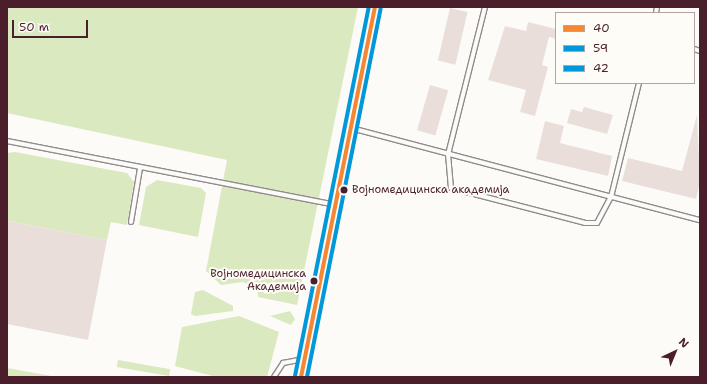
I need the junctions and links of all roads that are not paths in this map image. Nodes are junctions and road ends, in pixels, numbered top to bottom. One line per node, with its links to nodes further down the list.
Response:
1 (375, 7): 4 (main road)
2 (485, 7): 6 (lane)
3 (639, 84): 8 (lane)
4 (351, 128): 6 (lane); 9 (main road)
5 (7, 141): 7 (lane)
6 (448, 154): 8 (lane); 8 (lane)
7 (140, 168): 9 (lane); 11 (lane)
8 (611, 197): 10 (lane)
9 (336, 205): 12 (main road)
10 (700, 220)
11 (131, 222)
12 (305, 359): 13 (lane); 14 (main road)
13 (274, 377)
14 (301, 377)

